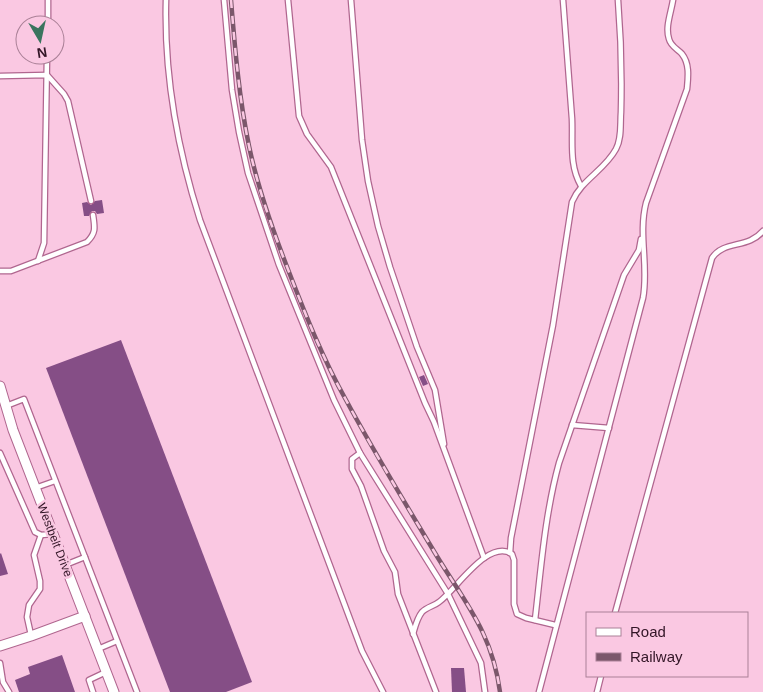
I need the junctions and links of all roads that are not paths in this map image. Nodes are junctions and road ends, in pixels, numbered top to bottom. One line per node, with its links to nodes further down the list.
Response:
1 (48, 0): 9 (lane)
2 (166, 0): 52 (lane)
3 (224, 0): 25 (lane)
4 (288, 0): 26 (lane)
5 (351, 0): 26 (lane)
6 (563, 0): 13 (lane)
7 (618, 0): 13 (lane)
8 (672, 0): 17 (lane)
9 (48, 15)
10 (47, 65): 11 (lane)
11 (47, 75): 12 (lane); 14 (lane); 18 (lane)
12 (0, 76)
13 (581, 186): 31 (lane)
14 (90, 201)
15 (93, 215): 18 (lane)
16 (763, 231): 36 (lane)
17 (642, 235): 22 (lane); 23 (lane)
18 (38, 262): 19 (lane)
19 (0, 271)
20 (0, 386): 21 (street, Westbelt Drive)
21 (3, 402): 27 (lane); 28 (street, Westbelt Drive)
22 (572, 425): 23 (lane); 38 (lane)
23 (609, 428): 39 (lane)
24 (0, 453): 30 (lane)
25 (360, 453): 35 (lane); 40 (lane)
26 (446, 453): 33 (lane)
27 (55, 481): 28 (lane); 32 (lane)
28 (35, 488): 29 (street, Westbelt Drive)
29 (53, 534): 30 (lane); 34 (street, Westbelt Drive)
30 (41, 535): 41 (lane)
31 (510, 553): 33 (lane); 38 (lane)
32 (85, 557): 34 (lane); 42 (lane)
33 (484, 558): 35 (lane)
34 (65, 565): 37 (street, Westbelt Drive)
35 (448, 594): 40 (lane); 54 (lane)
36 (616, 612)
37 (85, 616): 41 (street); 44 (street, Westbelt Drive)
38 (535, 620): 39 (lane)
39 (555, 625): 55 (lane)
40 (413, 634): 53 (lane)
41 (31, 636): 43 (street)
42 (117, 641): 44 (lane); 51 (lane)
43 (0, 646)
44 (98, 649): 46 (street, Westbelt Drive)
45 (0, 663): 48 (lane)
46 (106, 672): 49 (lane); 50 (street, Westbelt Drive)
47 (601, 677): 56 (lane)
48 (9, 692)
49 (93, 692)
50 (114, 692)
51 (137, 692)
52 (383, 692)
53 (436, 692)
54 (485, 692)
55 (539, 692)
56 (597, 692)

